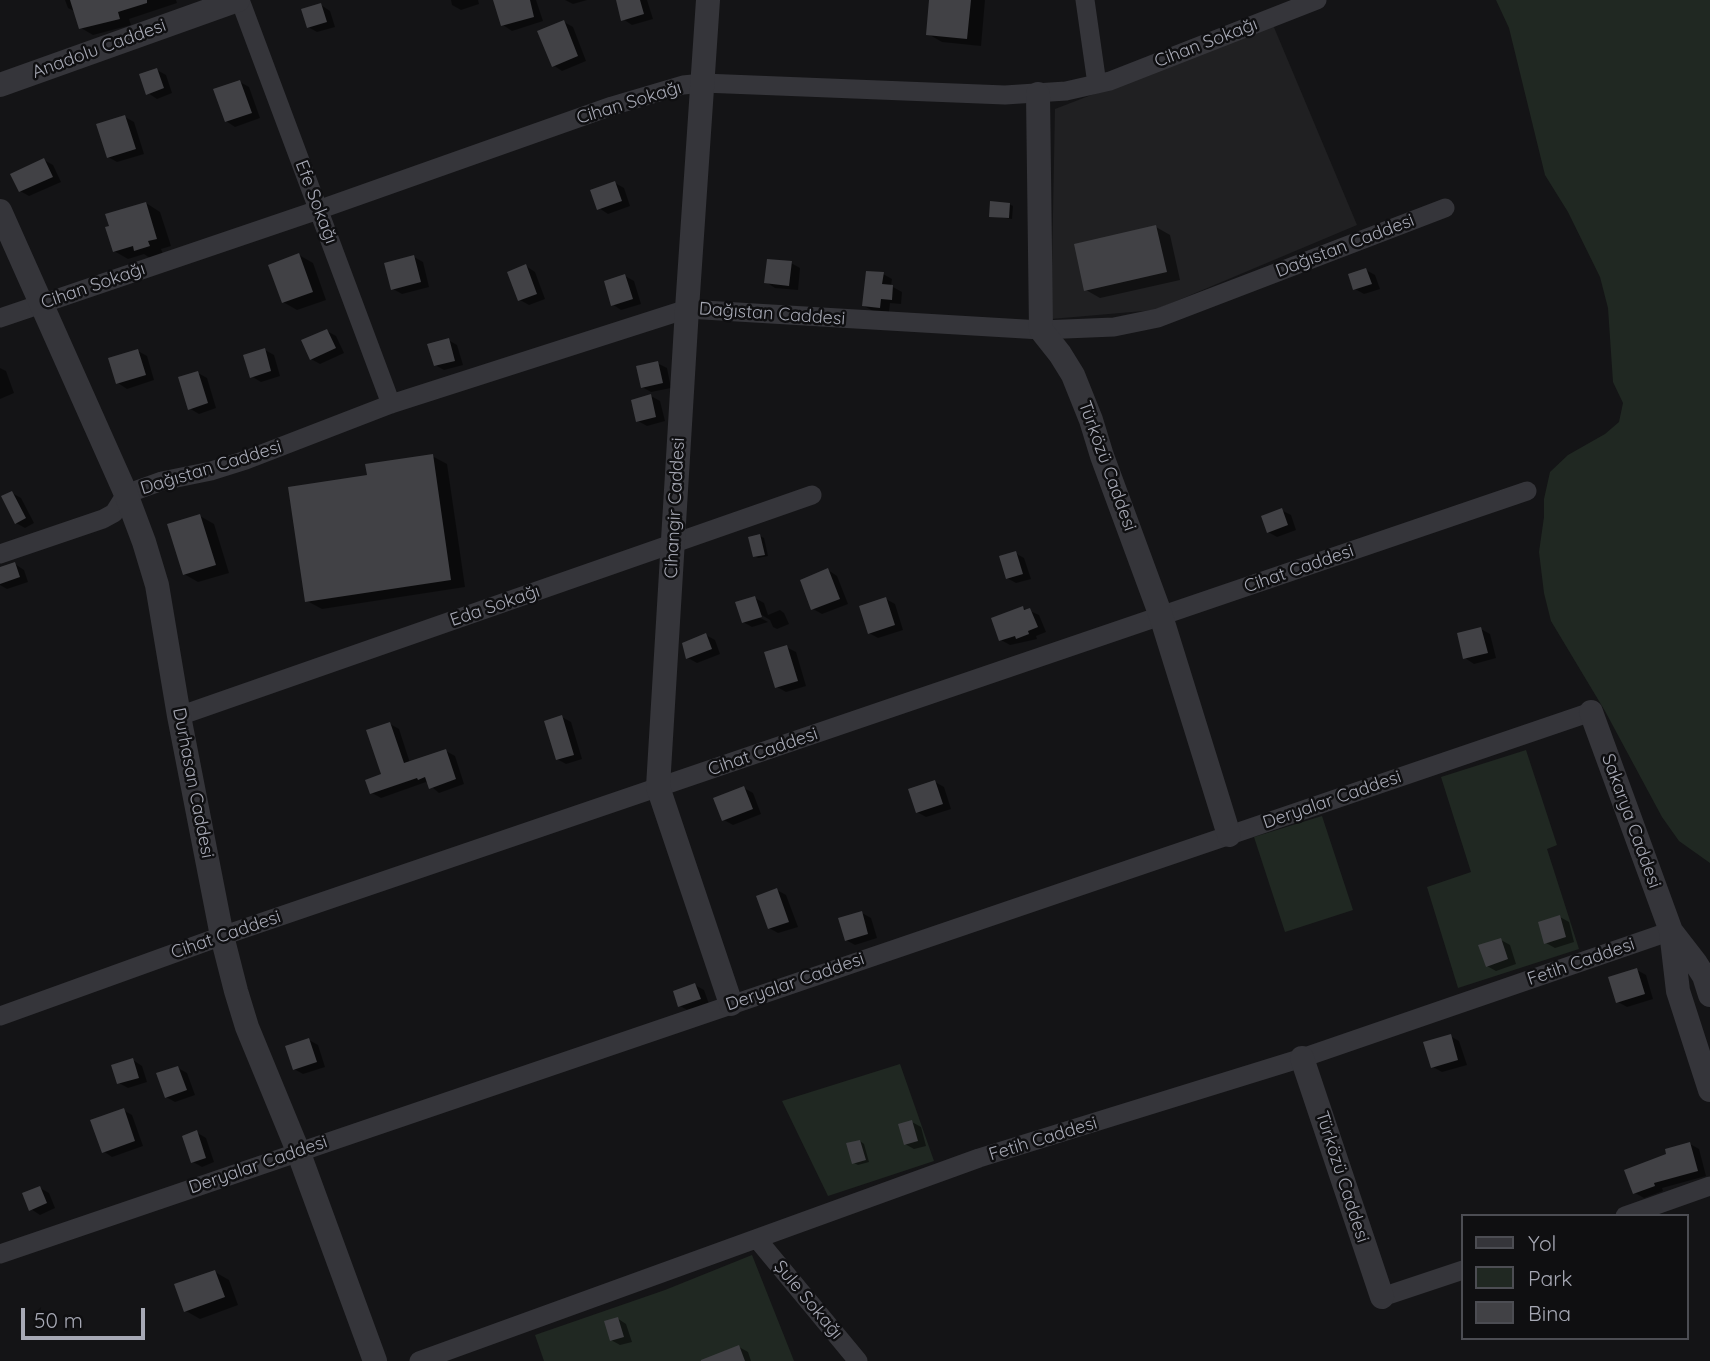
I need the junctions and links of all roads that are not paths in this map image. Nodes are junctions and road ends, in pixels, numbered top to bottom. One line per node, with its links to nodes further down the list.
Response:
1 (239, 0): 7 (street, Anadolu Caddesi); 10 (street, Efe Sokağı)
2 (708, 0): 5 (street, Cihangir Caddesi)
3 (1085, 0): 6 (street)
4 (1317, 0): 6 (street, Cihan Sokağı)
5 (703, 83): 8 (street, Cihan Sokağı); 10 (street, Cihan Sokağı); 13 (street, Cihangir Caddesi)
6 (1097, 84): 8 (street, Cihan Sokağı)
7 (0, 85)
8 (1038, 93): 15 (street)
9 (1445, 208): 15 (street, Dağıstan Caddesi)
10 (318, 210): 12 (street, Cihan Sokağı); 16 (street, Efe Sokağı)
11 (0, 211): 12 (street, Durhasan Caddesi)
12 (40, 303): 14 (street, Cihan Sokağı); 18 (street, Durhasan Caddesi)
13 (687, 309): 15 (street, Dağıstan Caddesi); 16 (street, Dağıstan Caddesi); 20 (street, Cihangir Caddesi)
14 (0, 318)
15 (1041, 330): 22 (street, Türközü Caddesi)
16 (391, 404): 18 (street, Dağıstan Caddesi)
17 (1527, 491): 22 (street, Cihat Caddesi)
18 (126, 494): 21 (street, Dağıstan Caddesi); 24 (street, Durhasan Caddesi)
19 (812, 495): 20 (street, Eda Sokağı)
20 (674, 543): 24 (street, Eda Sokağı); 25 (street, Cihangir Caddesi)
21 (0, 554)
22 (1161, 616): 25 (street, Cihat Caddesi); 26 (street, Türközü Caddesi)
23 (1591, 712): 26 (street, Deryalar Caddesi); 27 (street, Sakarya Caddesi)
24 (179, 716): 28 (street, Durhasan Caddesi)
25 (658, 787): 28 (street, Cihat Caddesi); 30 (street, Cihangir Caddesi)
26 (1229, 835): 30 (street, Deryalar Caddesi)
27 (1671, 931): 29 (street, Sakarya Caddesi); 32 (street, Fetih Caddesi); 33 (street, Sakarya Caddesi)
28 (222, 936): 31 (street, Cihat Caddesi); 34 (street, Durhasan Caddesi)
29 (1710, 995)
30 (731, 1004): 34 (street, Deryalar Caddesi)
31 (0, 1016)
32 (1302, 1058): 37 (street, Fetih Caddesi); 40 (street, Türközü Caddesi)
33 (1710, 1090)
34 (299, 1151): 38 (street, Deryalar Caddesi); 41 (street, Durhasan Caddesi)
35 (1710, 1186): 36 (street)
36 (1631, 1214)
37 (757, 1239): 42 (street, Fetih Caddesi); 43 (street, Şule Sokağı)
38 (0, 1254)
39 (1462, 1270): 40 (street)
40 (1381, 1297)
41 (375, 1361)
42 (419, 1361)
43 (858, 1361)

